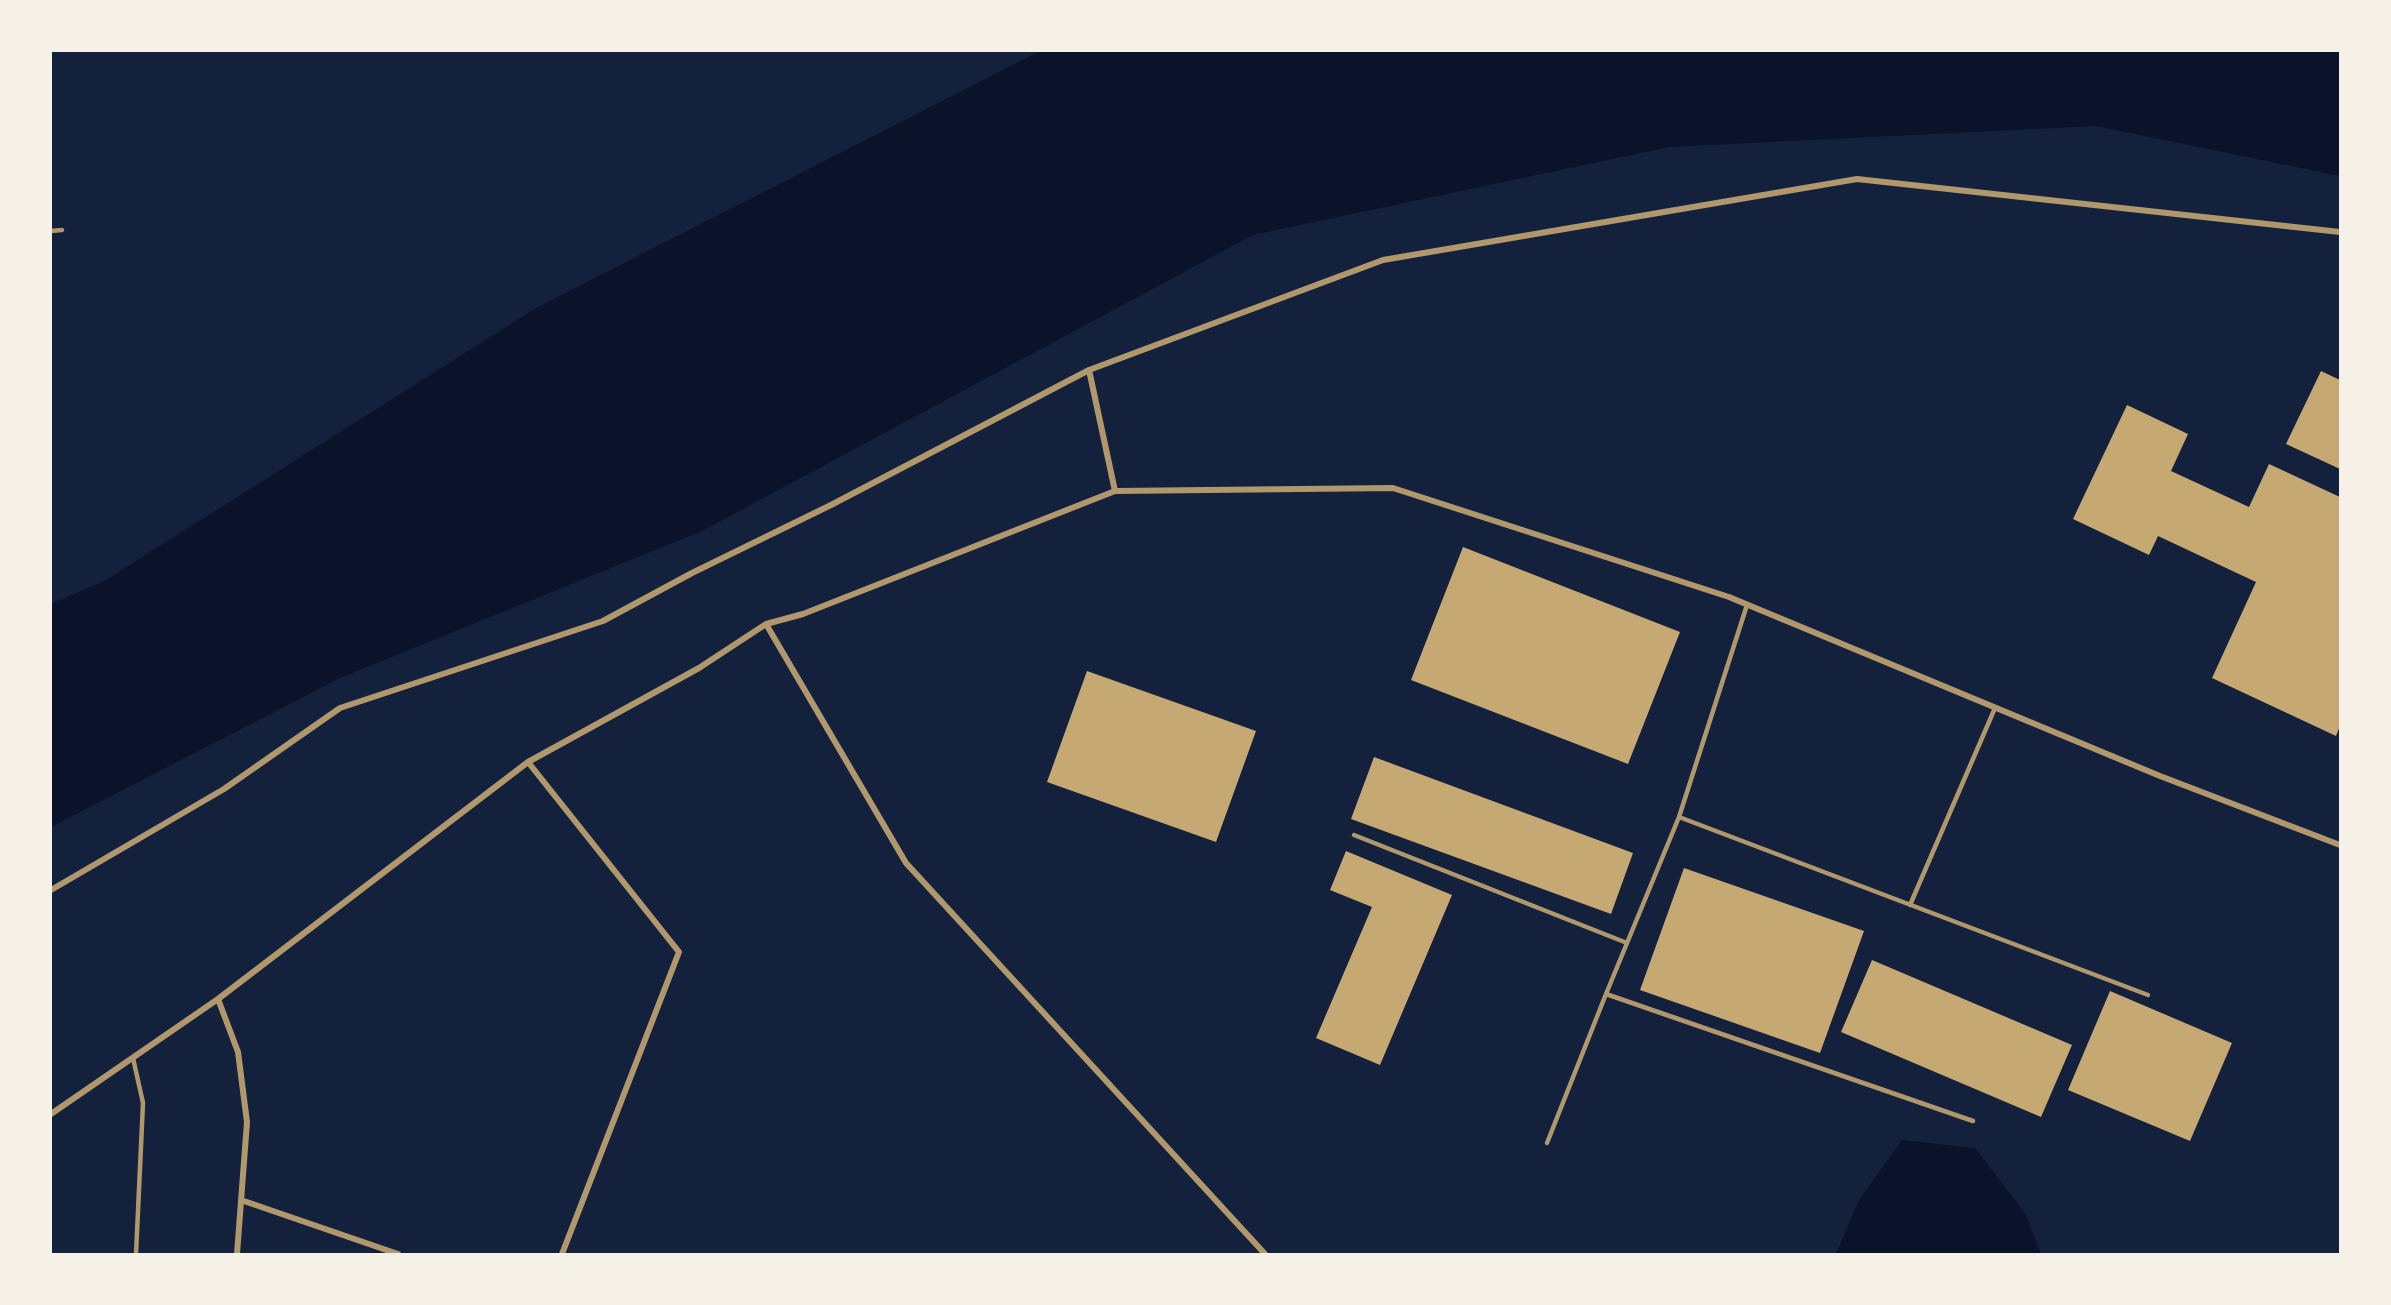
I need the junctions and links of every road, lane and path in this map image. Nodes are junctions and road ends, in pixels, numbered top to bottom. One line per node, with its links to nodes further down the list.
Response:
1 (62, 230): 2 (lane)
2 (51, 231)
3 (2340, 232): 4 (street)
4 (1089, 370): 5 (street); 13 (street)
5 (1115, 491): 6 (street); 7 (street)
6 (1747, 605): 8 (street); 10 (lane)
7 (766, 624): 9 (street); 28 (street)
8 (1995, 708): 12 (street); 14 (lane)
9 (528, 762): 18 (street); 27 (street)
10 (1679, 817): 14 (lane); 15 (lane)
11 (1354, 835): 15 (lane)
12 (2340, 845)
13 (51, 890)
14 (1910, 905): 17 (lane)
15 (1627, 943): 16 (lane)
16 (1606, 994): 21 (lane); 22 (lane)
17 (2148, 995)
18 (218, 999): 19 (street); 23 (street)
19 (133, 1058): 20 (street); 24 (lane)
20 (51, 1114)
21 (1973, 1121)
22 (1547, 1143)
23 (241, 1200): 25 (street); 26 (street)
24 (135, 1254)
25 (237, 1254)
26 (398, 1254)
27 (562, 1254)
28 (1265, 1254)

